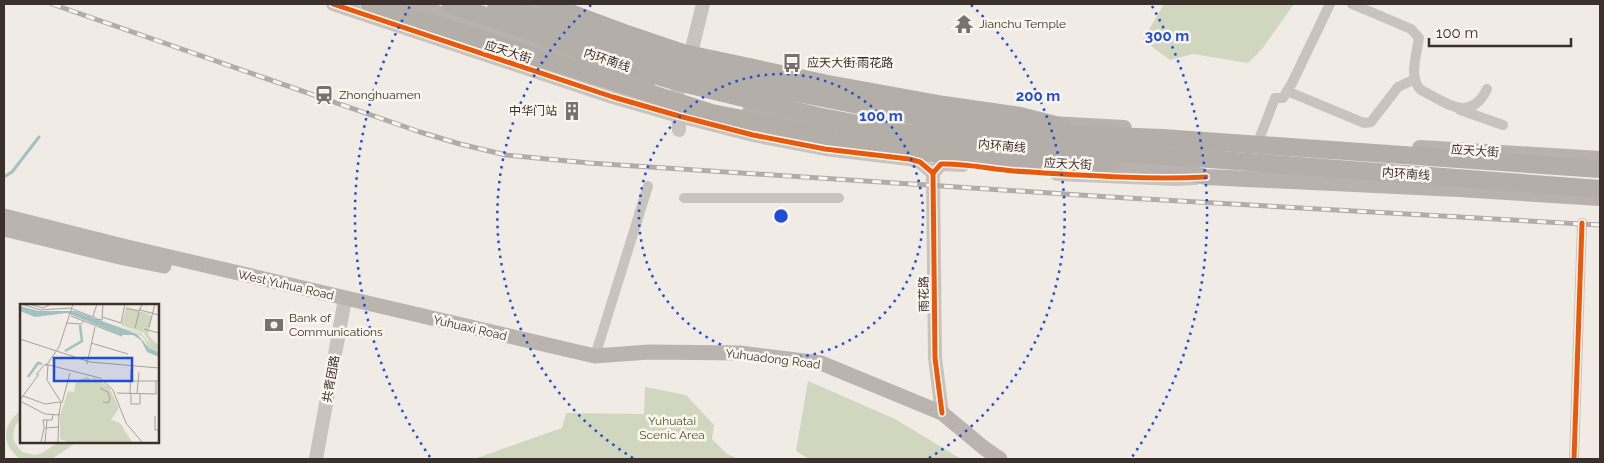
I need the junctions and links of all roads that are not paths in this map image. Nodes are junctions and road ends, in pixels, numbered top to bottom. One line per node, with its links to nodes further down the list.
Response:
1 (333, 4): 17 (street, 应天大街)
2 (370, 4): 22 (highway)
3 (410, 4): 15 (main road, 应天大街)
4 (451, 4): 22 (highway, 内环南线)
5 (496, 4): 20 (highway, 内环南线)
6 (526, 4): 11 (main road, 应天大街)
7 (546, 4): 20 (highway)
8 (703, 4): 11 (street)
9 (1330, 4): 14 (street)
10 (1352, 4): 12 (street)
11 (689, 62): 15 (street); 21 (main road, 应天大街)
12 (1414, 78): 14 (street); 16 (street)
13 (1487, 89): 16 (street)
14 (1287, 91): 21 (street)
15 (677, 94): 17 (street); 26 (main road, 应天大街)
16 (1459, 109): 18 (street)
17 (679, 116): 19 (street); 25 (street, 应天大街)
18 (1503, 125)
19 (679, 130)
20 (1089, 136): 24 (highway, 内环南线)
21 (1260, 137): 23 (main road, 应天大街); 27 (main road)
22 (1170, 156): 29 (highway, 内环南线)
23 (1600, 159)
24 (1600, 169)
25 (933, 173): 26 (street, 应天大街); 38 (street, 雨花路)
26 (1206, 177): 27 (main road, 应天大街)
27 (1258, 180): 32 (main road, 应天大街)
28 (648, 186): 37 (street)
29 (1600, 189)
30 (684, 198): 31 (street)
31 (839, 198)
32 (1600, 198)
33 (4, 216): 36 (main road, West Yuhua Road)
34 (1582, 223): 41 (street)
35 (4, 229): 36 (main road, West Yuhua Road)
36 (345, 299): 37 (main road, Yuhuaxi Road); 39 (street, 共青团路)
37 (595, 356): 38 (main road, Yuhuadong Road)
38 (942, 413): 40 (main road, Yuhuadong Road)
39 (316, 459)
40 (1000, 459)
41 (1574, 459)

